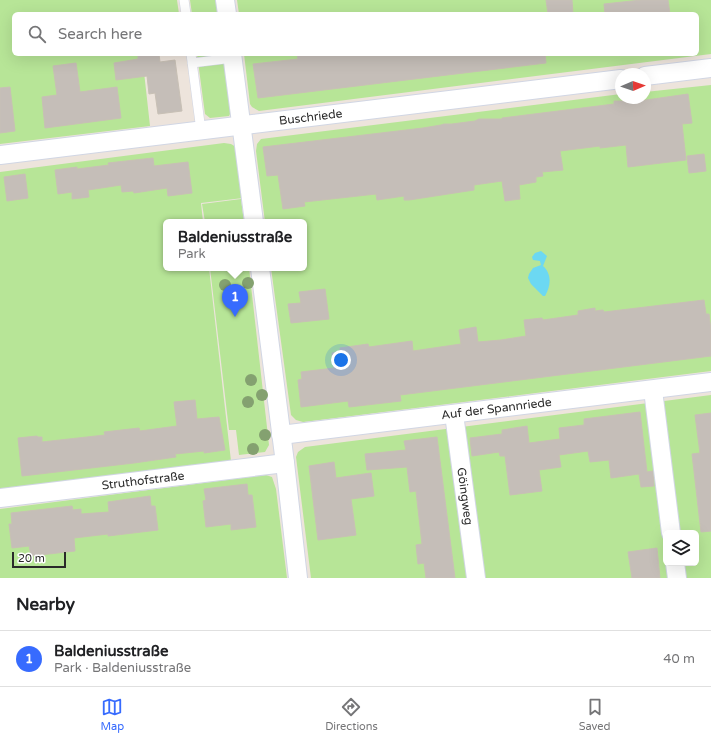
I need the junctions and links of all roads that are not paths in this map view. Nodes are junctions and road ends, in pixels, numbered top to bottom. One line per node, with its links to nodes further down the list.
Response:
1 (184, 0): 3 (lane)
2 (225, 0): 4 (street)
3 (186, 12)
4 (227, 12)
5 (232, 56): 6 (lane); 10 (street)
6 (191, 58): 11 (lane)
7 (711, 68): 8 (street)
8 (651, 75)
9 (615, 80): 10 (street, Buschriede)
10 (242, 126): 11 (street, Buschriede); 13 (street)
11 (201, 130): 12 (street, Buschriede)
12 (0, 155)
13 (254, 219)
14 (260, 271): 18 (street)
15 (711, 382): 16 (street, Auf der Spannriede)
16 (653, 390): 17 (street, Auf der Spannriede); 21 (street)
17 (454, 414): 18 (street, Auf der Spannriede); 24 (street, Göingweg)
18 (281, 435): 19 (street)
19 (285, 463): 20 (street, Struthofstraße); 23 (street)
20 (0, 498)
21 (671, 530)
22 (675, 566): 25 (street)
23 (298, 578)
24 (476, 578)
25 (677, 578)

